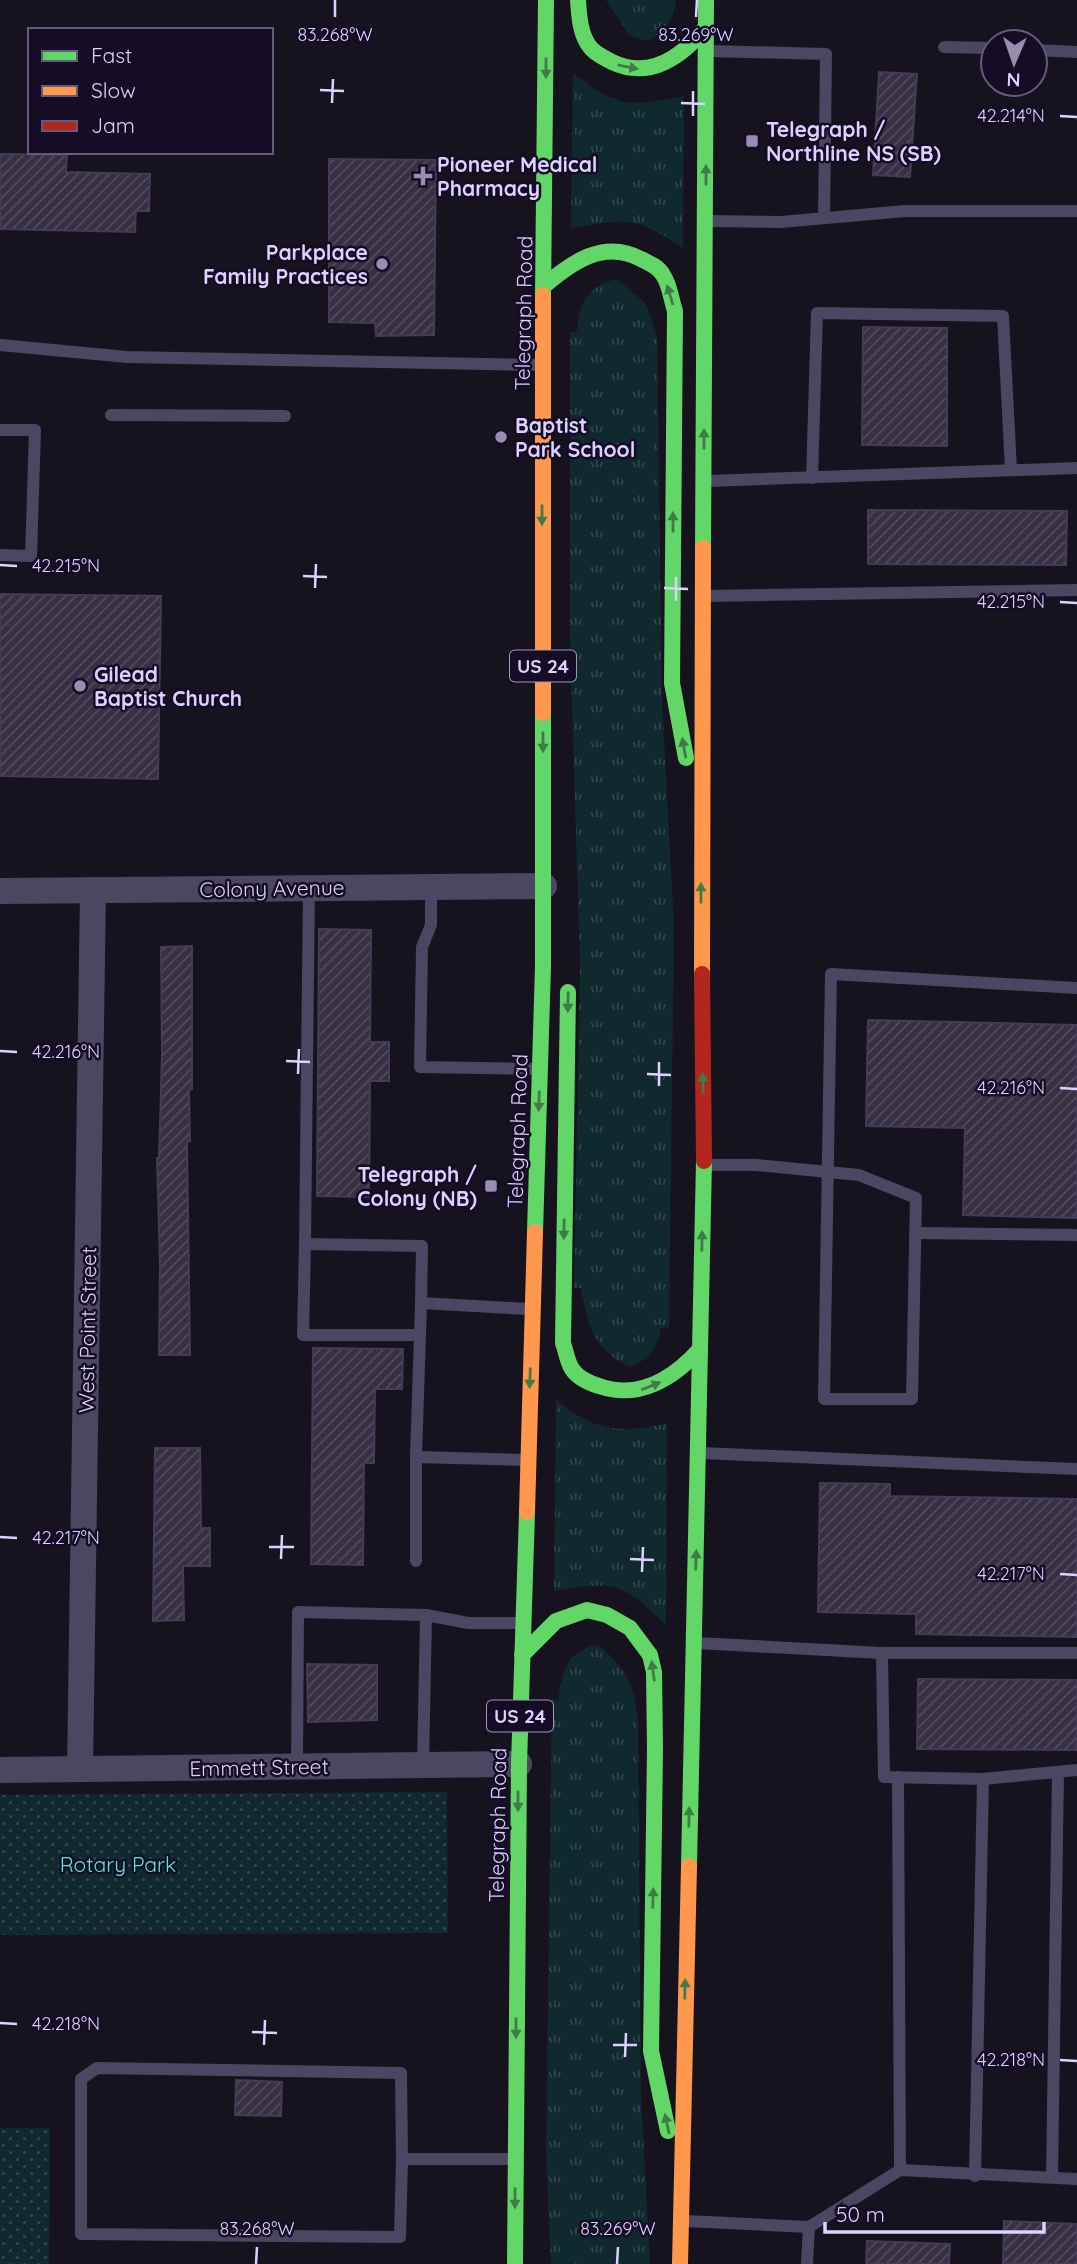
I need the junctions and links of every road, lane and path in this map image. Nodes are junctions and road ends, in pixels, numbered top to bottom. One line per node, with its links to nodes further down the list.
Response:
1 (546, 0): 13 (main road, Telegraph Road / US 24, one-way to 13)
2 (578, 0): 4 (main road, one-way to 4)
3 (706, 0): 4 (main road)
4 (706, 27): 7 (main road)
5 (944, 47): 6 (lane)
6 (979, 48)
7 (706, 51): 11 (lane); 12 (main road, one-way to 7)
8 (1049, 51): 9 (lane)
9 (1077, 52)
10 (1077, 211): 11 (lane)
11 (824, 218): 12 (lane)
12 (706, 221): 22 (main road, one-way to 12)
13 (544, 286): 15 (main road, Telegraph Road / US 24); 27 (main road, one-way to 13)
14 (0, 345): 15 (lane)
15 (543, 366): 26 (main road, Telegraph Road / US 24, one-way to 26)
16 (111, 415): 17 (lane)
17 (285, 416)
18 (0, 430): 23 (lane)
19 (1077, 468): 20 (lane)
20 (1011, 470): 21 (lane); 21 (lane)
21 (812, 478): 22 (lane)
22 (704, 481): 25 (main road)
23 (0, 555)
24 (1077, 590): 25 (lane)
25 (704, 596): 27 (main road)
26 (543, 838): 29 (main road, Telegraph Road / US 24); 33 (main road)
27 (701, 839): 37 (main road, one-way to 27)
28 (431, 886): 29 (street, Colony Avenue); 30 (street, Colony Avenue); 36 (lane)
29 (544, 886): 36 (main road, Telegraph Road / US 24)
30 (309, 888): 31 (street, Colony Avenue); 41 (lane)
31 (93, 890): 32 (street, Colony Avenue); 60 (street, West Point Street)
32 (0, 891)
33 (559, 913)
34 (569, 976): 45 (main road, one-way to 45)
35 (1077, 988): 38 (lane)
36 (540, 1069): 43 (main road, Telegraph Road / US 24, one-way to 43)
37 (704, 1165): 38 (lane); 45 (main road, one-way to 37)
38 (826, 1171): 39 (lane); 39 (lane)
39 (915, 1233): 40 (lane)
40 (1077, 1236)
41 (305, 1244): 42 (lane); 44 (lane)
42 (421, 1303): 43 (lane); 44 (lane)
43 (532, 1309): 48 (main road, Telegraph Road / US 24, one-way to 48)
44 (420, 1335): 47 (lane)
45 (700, 1349): 46 (main road)
46 (699, 1453): 49 (lane); 53 (main road, one-way to 46)
47 (416, 1457): 48 (lane); 50 (lane)
48 (527, 1460): 52 (main road, Telegraph Road / US 24)
49 (1077, 1469)
50 (416, 1561)
51 (426, 1615): 52 (lane); 58 (lane); 59 (lane)
52 (523, 1623): 56 (main road, Telegraph Road / US 24)
53 (693, 1643): 54 (lane); 72 (main road, one-way to 53)
54 (882, 1653): 55 (lane); 64 (lane)
55 (1077, 1653)
56 (522, 1655): 57 (main road, Telegraph Road / US 24); 72 (main road, one-way to 56)
57 (519, 1764): 58 (street, Emmett Street); 67 (main road, Telegraph Road / US 24, one-way to 67)
58 (423, 1765): 59 (street, Emmett Street)
59 (298, 1766): 60 (street, Emmett Street)
60 (80, 1769): 61 (street, Emmett Street)
61 (0, 1770)
62 (1077, 1770): 63 (lane)
63 (1058, 1772): 65 (lane); 70 (lane)
64 (898, 1777): 65 (lane); 68 (lane)
65 (983, 1779): 69 (lane)
66 (401, 2159): 66 (lane); 67 (lane)
67 (515, 2159): 75 (main road, Telegraph Road / US 24, one-way to 75)
68 (900, 2170): 69 (lane); 74 (lane)
69 (975, 2176): 70 (lane)
70 (1052, 2178): 71 (lane)
71 (1077, 2179)
72 (681, 2191): 73 (main road)
73 (680, 2221): 74 (lane); 76 (main road)
74 (809, 2227): 77 (lane)
75 (516, 2259)
76 (680, 2264)
77 (807, 2264)

